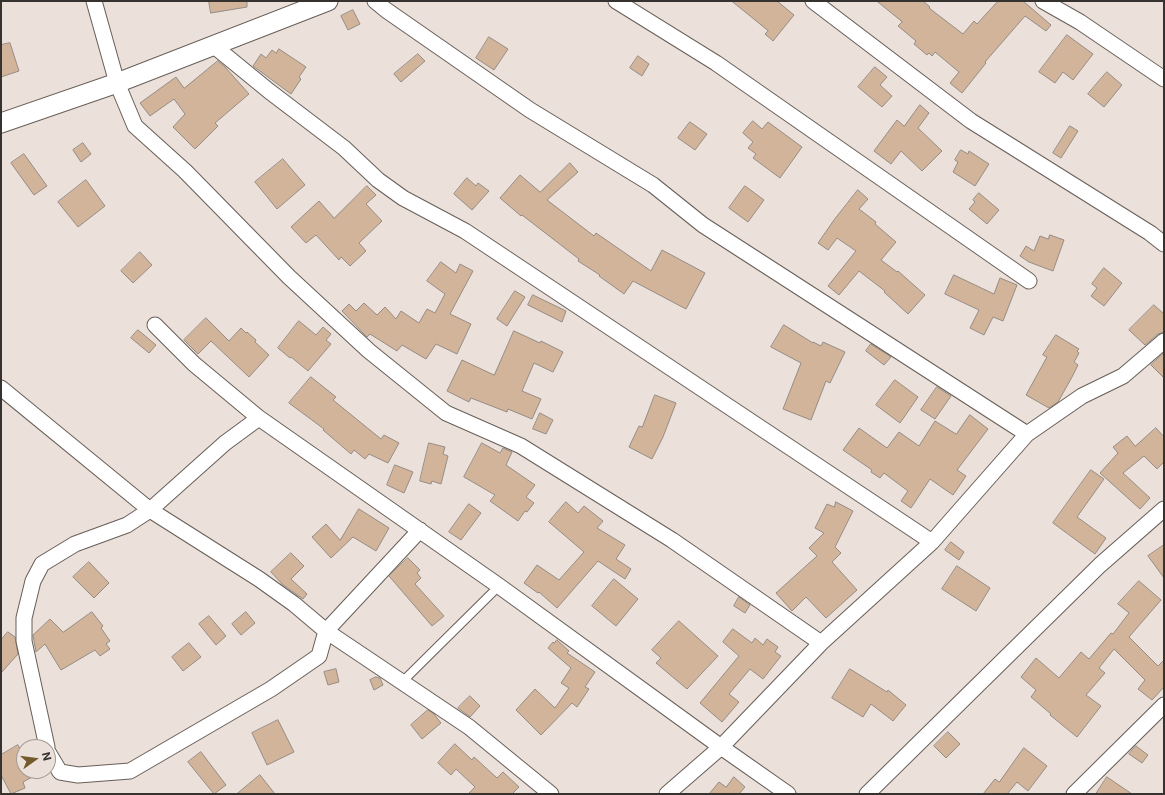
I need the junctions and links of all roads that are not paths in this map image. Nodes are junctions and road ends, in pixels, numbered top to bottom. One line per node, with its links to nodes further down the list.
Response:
1 (94, 1): 9 (street)
2 (328, 1): 7 (street)
3 (376, 1): 17 (street)
4 (616, 1): 12 (street)
5 (813, 1): 11 (street)
6 (1043, 1): 8 (street)
7 (214, 46): 9 (street); 21 (street)
8 (1164, 79)
9 (118, 83): 10 (street); 24 (street)
10 (1, 123)
11 (1164, 244)
12 (1030, 281)
13 (155, 325): 16 (street)
14 (1164, 341): 17 (street)
15 (1, 388): 19 (street)
16 (260, 418): 19 (street); 20 (street)
17 (1027, 434): 21 (street)
18 (1164, 509): 33 (street)
19 (150, 510): 23 (street); 27 (street)
20 (420, 530): 22 (street); 23 (street)
21 (932, 542): 24 (street)
22 (499, 586): 25 (lane); 28 (street)
23 (326, 631): 25 (street); 29 (street)
24 (820, 644): 28 (street)
25 (402, 682): 30 (street)
26 (1164, 705): 34 (street)
27 (45, 739)
28 (721, 747): 31 (street); 32 (street)
29 (56, 765)
30 (551, 794)
31 (667, 794)
32 (788, 794)
33 (867, 794)
34 (1074, 794)

